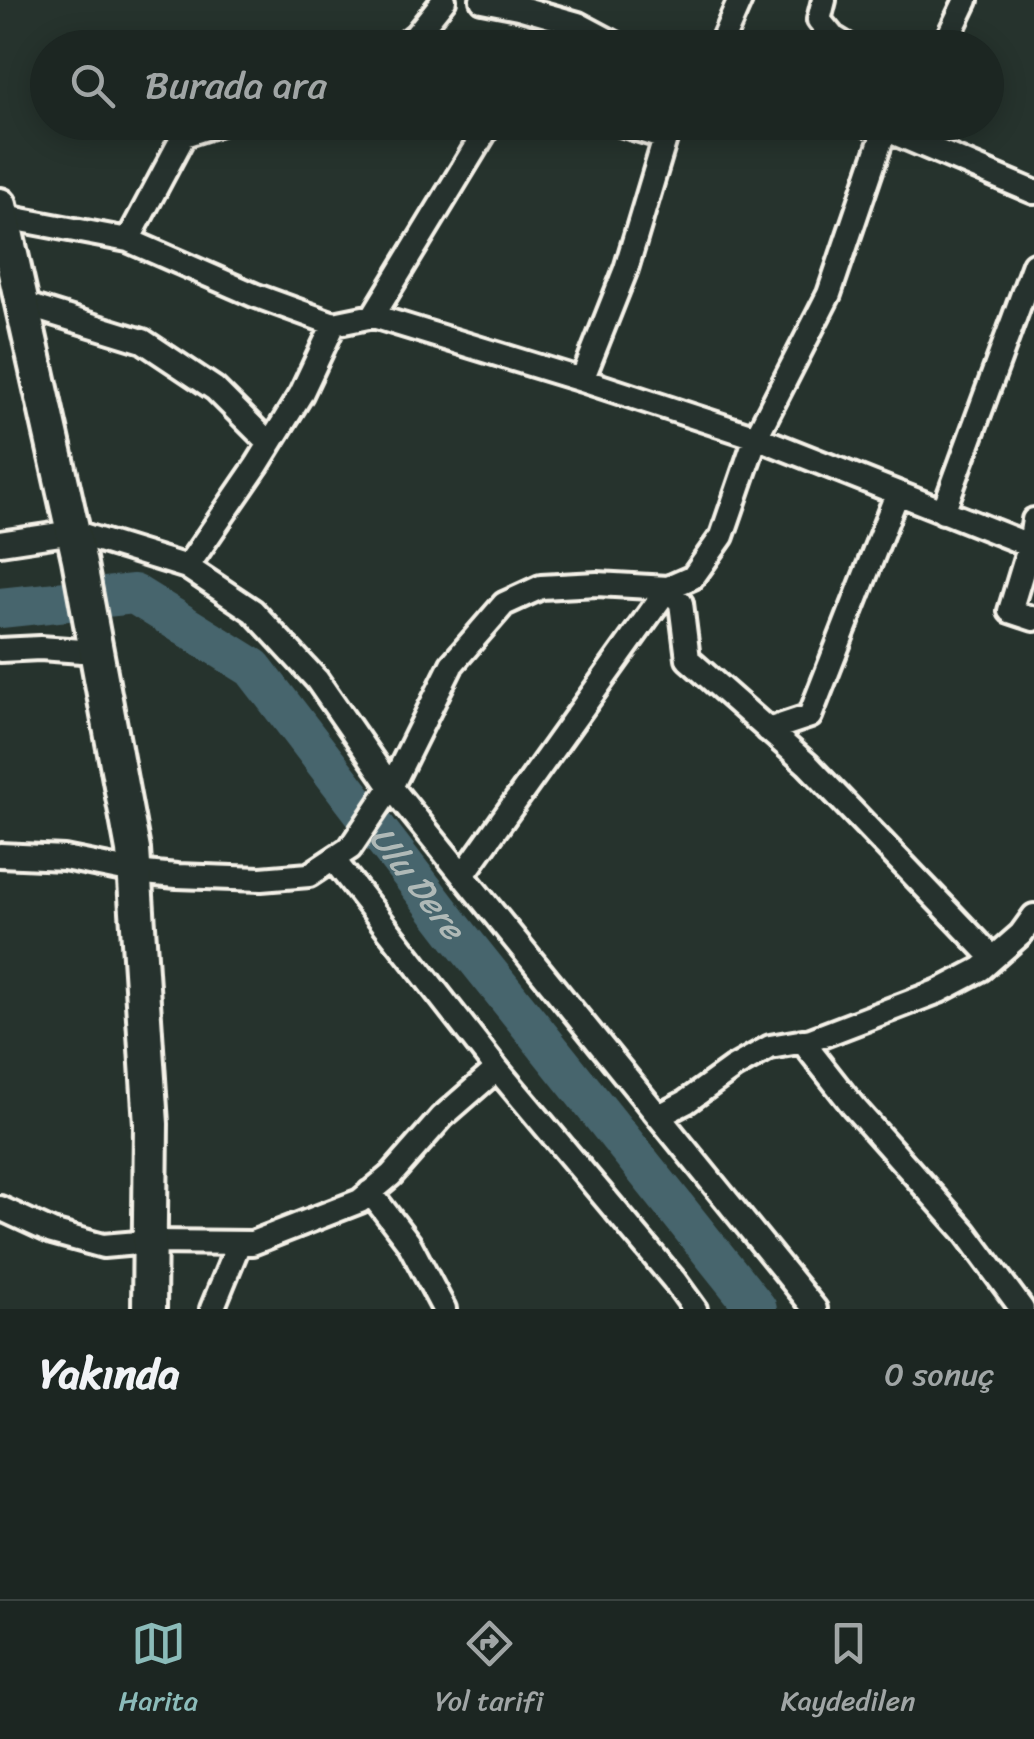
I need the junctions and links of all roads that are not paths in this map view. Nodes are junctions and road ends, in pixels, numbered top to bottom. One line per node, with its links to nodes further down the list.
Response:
1 (444, 0): 6 (street)
2 (482, 0): 7 (street)
3 (740, 0): 8 (street)
4 (824, 0): 9 (street)
5 (966, 0): 10 (street)
6 (419, 30)
7 (589, 30)
8 (728, 30)
9 (827, 30)
10 (952, 30)
11 (181, 140): 18 (street)
12 (480, 140): 21 (street)
13 (665, 140): 23 (street)
14 (883, 140): 24 (street)
15 (919, 140): 16 (street)
16 (1034, 192)
17 (1, 213): 18 (street); 20 (main road)
18 (128, 240): 22 (street)
19 (1034, 264): 27 (street)
20 (22, 304): 25 (street); 30 (main road)
21 (373, 316): 22 (street); 23 (street)
22 (334, 324): 25 (street)
23 (582, 380): 24 (street)
24 (756, 438): 26 (street); 33 (street)
25 (270, 444): 32 (street)
26 (896, 494): 27 (street); 37 (street)
27 (943, 512): 31 (street)
28 (1034, 520): 31 (street)
29 (0, 543): 30 (street)
30 (76, 546): 32 (street); 35 (main road)
31 (1032, 546): 34 (street)
32 (187, 567): 38 (street)
33 (668, 588): 37 (street); 38 (street); 42 (street)
34 (1034, 619)
35 (95, 644): 36 (street); 41 (main road)
36 (0, 650)
37 (768, 730): 44 (street)
38 (386, 796): 39 (street); 42 (street)
39 (341, 853): 41 (street); 46 (street)
40 (0, 854): 41 (street)
41 (134, 872): 50 (main road)
42 (463, 875): 47 (street)
43 (1034, 916): 44 (street)
44 (993, 958): 45 (street)
45 (802, 1042): 47 (street); 57 (street)
46 (497, 1069): 48 (street); 55 (street)
47 (659, 1116): 56 (street)
48 (370, 1192): 51 (street); 54 (street)
49 (0, 1208): 50 (street)
50 (150, 1242): 51 (street); 52 (main road)
51 (239, 1244): 53 (street)
52 (149, 1309)
53 (212, 1309)
54 (444, 1309)
55 (696, 1309)
56 (815, 1309)
57 (1022, 1309)

